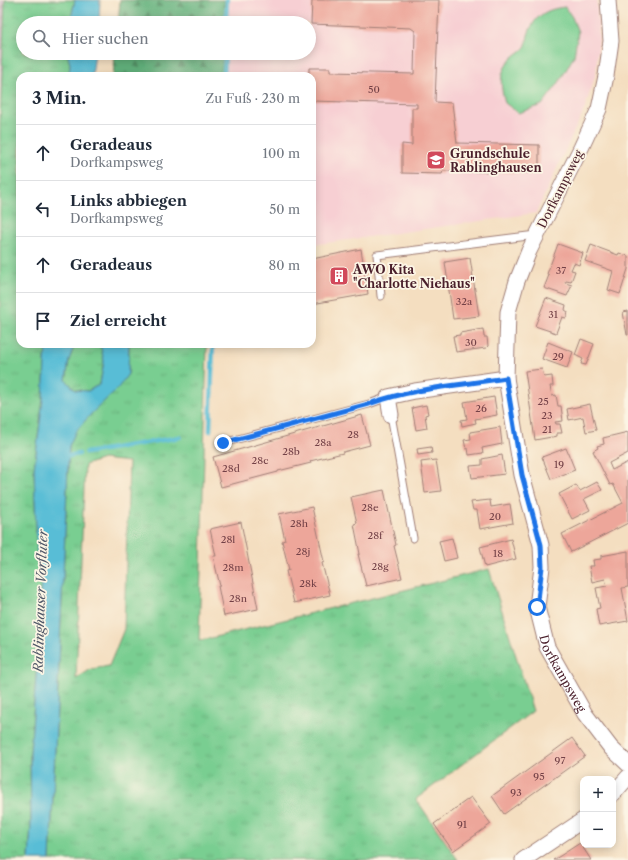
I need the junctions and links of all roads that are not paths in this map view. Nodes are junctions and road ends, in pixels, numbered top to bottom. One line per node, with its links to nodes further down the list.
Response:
1 (608, 0): 2 (street, Dorfkampsweg)
2 (537, 235): 3 (lane); 4 (street, Dorfkampsweg)
3 (381, 296)
4 (506, 378): 5 (street); 9 (street, Dorfkampsweg)
5 (388, 397): 6 (street); 7 (lane)
6 (391, 415): 8 (lane)
7 (223, 443)
8 (413, 538)
9 (628, 764)
10 (628, 777): 11 (street)
11 (616, 791)
12 (580, 822): 13 (street)
13 (523, 860)

